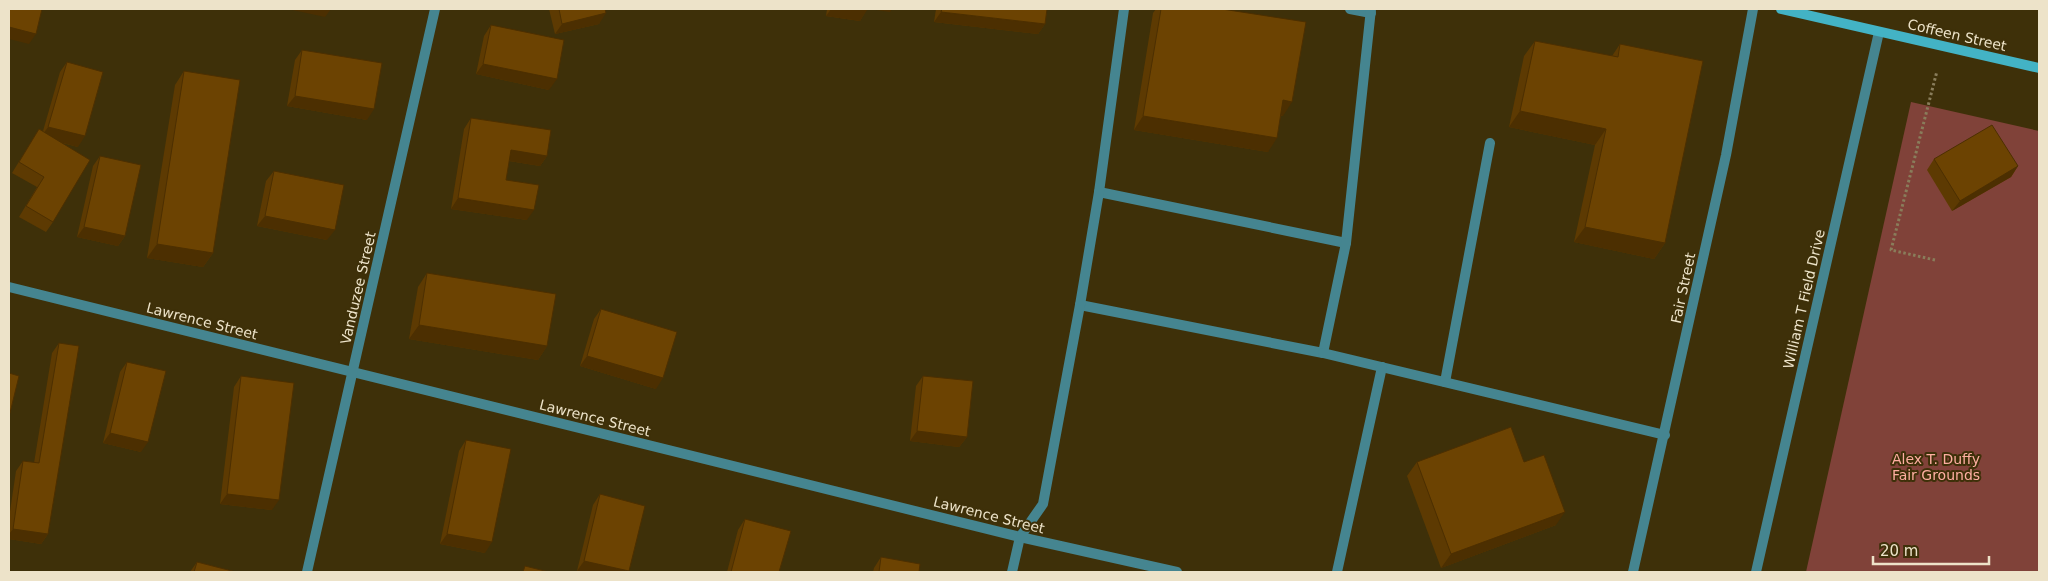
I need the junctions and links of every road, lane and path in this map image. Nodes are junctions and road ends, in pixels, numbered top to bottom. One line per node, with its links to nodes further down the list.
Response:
1 (435, 9): 18 (street, Vanduzee Street)
2 (1124, 9): 11 (street)
3 (1350, 9): 6 (street)
4 (1753, 9): 20 (street, Fair Street)
5 (1781, 9): 7 (main road, Coffeen Street)
6 (1371, 11): 12 (street)
7 (1879, 32): 8 (main road, Coffeen Street); 27 (street, William T Field Drive)
8 (1943, 46): 9 (main road, Coffeen Street); 13 (path)
9 (2039, 68)
10 (1490, 143): 19 (street)
11 (1099, 192): 12 (street); 15 (street)
12 (1346, 243): 16 (street)
13 (1935, 260)
14 (9, 287): 18 (street, Lawrence Street)
15 (1080, 305): 16 (street); 21 (street)
16 (1323, 353): 17 (street)
17 (1382, 367): 19 (street); 25 (street)
18 (353, 373): 21 (street, Lawrence Street); 22 (street, Vanduzee Street)
19 (1445, 382): 20 (street)
20 (1664, 435): 26 (street, Fair Street)
21 (1020, 537): 23 (street); 24 (street, Lawrence Street)
22 (307, 572)
23 (1012, 572)
24 (1177, 572)
25 (1337, 572)
26 (1633, 572)
27 (1756, 572)

